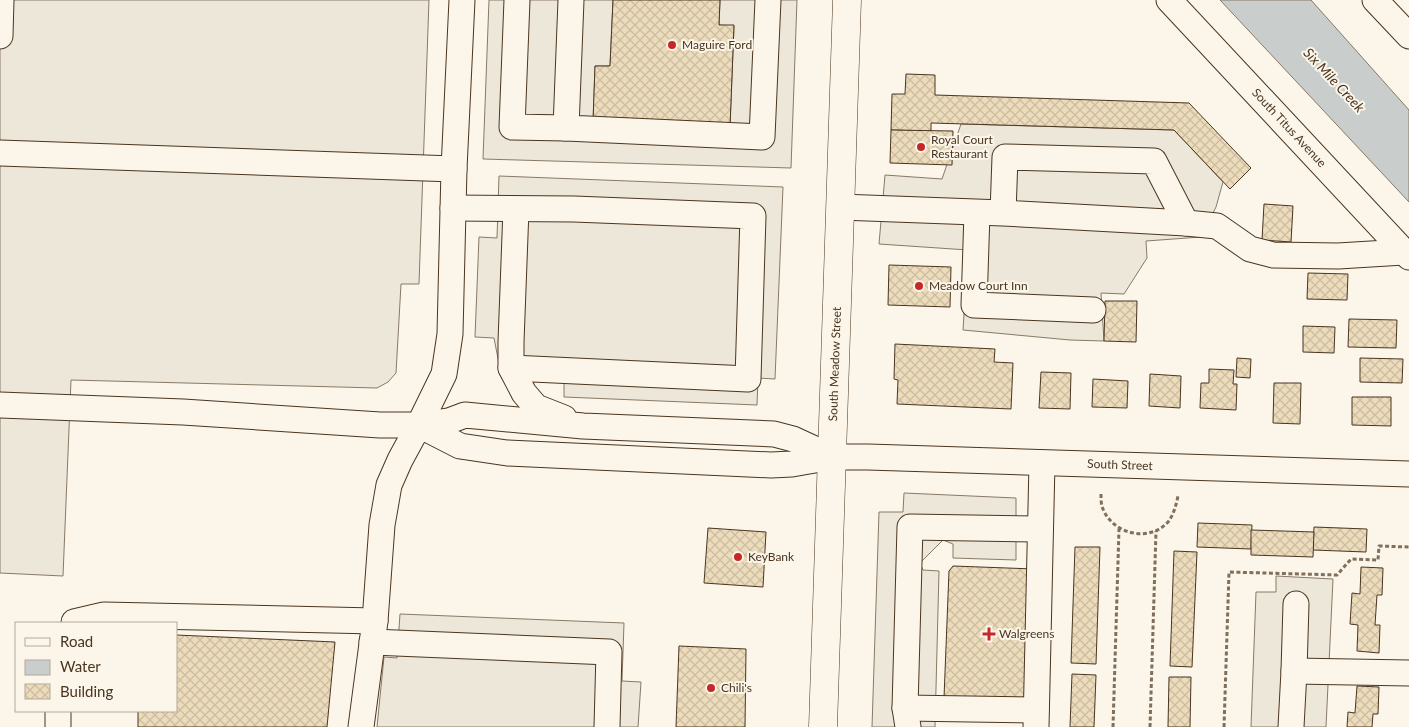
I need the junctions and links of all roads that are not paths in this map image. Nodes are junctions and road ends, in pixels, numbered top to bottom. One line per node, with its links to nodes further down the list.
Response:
1 (1, 0): 9 (street)
2 (462, 0): 13 (street)
3 (516, 0): 11 (street)
4 (571, 0): 11 (street)
5 (768, 0): 11 (street)
6 (847, 0): 15 (highway, South Meadow Street)
7 (1169, 0): 20 (street, South Titus Avenue)
8 (1375, 0): 10 (street)
9 (0, 36)
10 (1409, 36)
11 (566, 128)
12 (0, 153): 13 (street)
13 (454, 169): 14 (street)
14 (453, 208): 16 (street); 24 (street)
15 (840, 208): 17 (street); 26 (highway, South Meadow Street)
16 (516, 209): 22 (street); 22 (street)
17 (977, 213): 18 (street); 21 (street)
18 (1003, 213): 19 (street); 19 (street)
19 (1186, 223): 20 (street)
20 (1406, 254)
21 (1093, 310)
22 (511, 368): 25 (street)
23 (0, 405): 24 (street)
24 (419, 426): 25 (street); 26 (street); 32 (street)
25 (583, 426): 26 (street)
26 (832, 457): 27 (street, South Street); 41 (highway, South Meadow Street)
27 (1042, 463): 28 (street, South Street); 29 (street)
28 (1409, 474)
29 (1040, 529): 36 (street); 37 (street)
30 (1296, 604): 33 (street)
31 (74, 622): 32 (street)
32 (373, 631): 39 (street); 40 (street)
33 (1294, 670): 34 (street); 42 (street)
34 (1409, 673)
35 (58, 712): 38 (street)
36 (906, 717): 37 (street)
37 (1036, 719)
38 (58, 727)
39 (361, 727)
40 (607, 727)
41 (823, 727)
42 (1291, 727)

